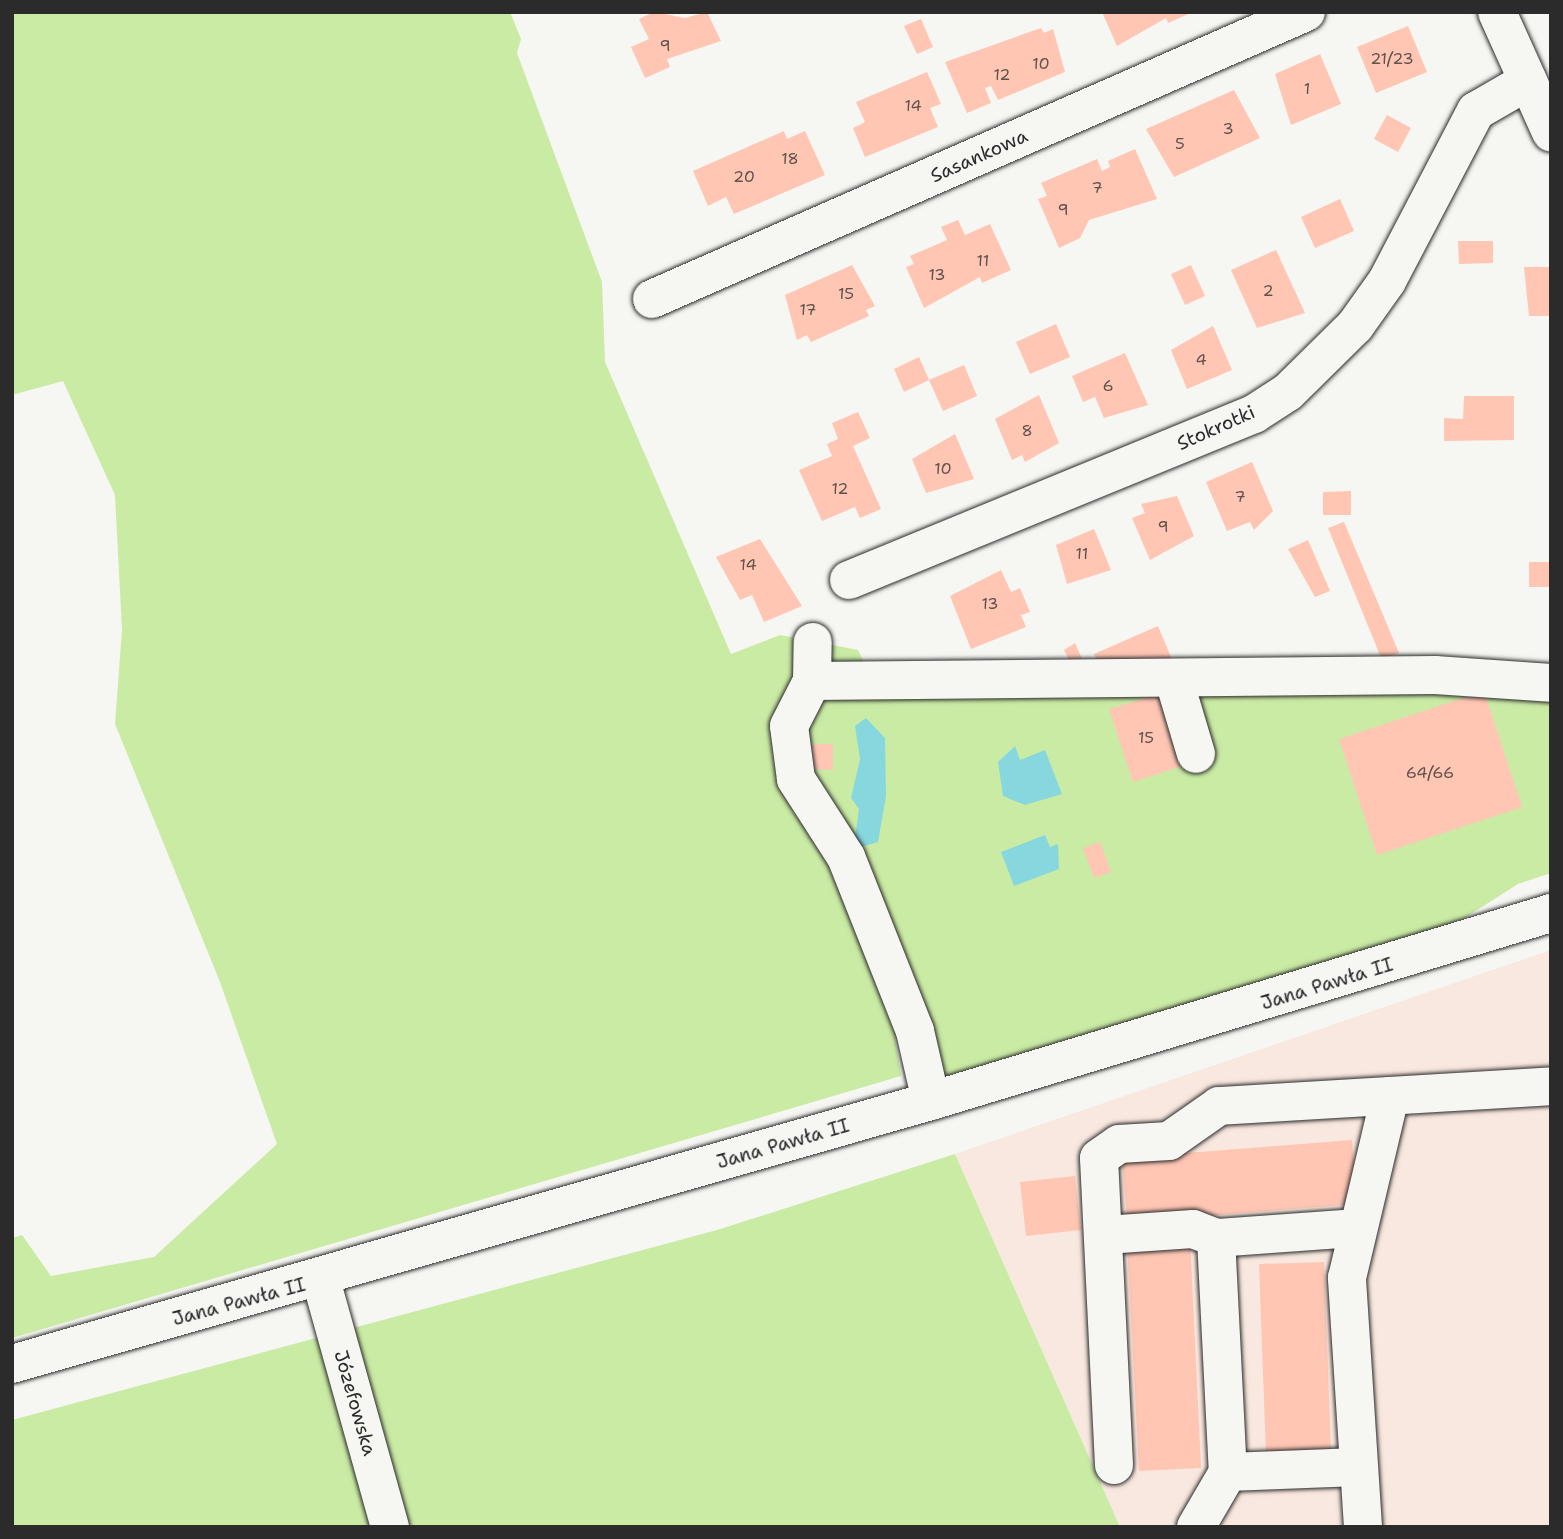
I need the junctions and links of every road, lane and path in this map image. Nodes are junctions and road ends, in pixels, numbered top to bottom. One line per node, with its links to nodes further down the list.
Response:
1 (1306, 12): 5 (street, Sasankowa)
2 (1497, 12): 3 (street)
3 (1528, 81): 4 (street); 6 (street, Stokrotki)
4 (1551, 132)
5 (652, 299)
6 (849, 580)
7 (813, 642): 9 (street)
8 (1174, 680): 9 (street); 10 (street); 11 (street)
9 (812, 681): 15 (street)
10 (1551, 683)
11 (1196, 754)
12 (1551, 913): 15 (street, Jana Pawła II)
13 (1551, 1086): 14 (street)
14 (1390, 1096): 16 (street); 17 (street)
15 (931, 1101): 19 (street, Jana Pawła II)
16 (1356, 1228): 18 (street); 22 (street)
17 (1105, 1235): 18 (street); 21 (street)
18 (1216, 1238): 23 (street)
19 (321, 1280): 20 (street, Jana Pawła II); 24 (street, Józefowska)
20 (12, 1364)
21 (1114, 1465)
22 (1358, 1466): 23 (street); 26 (street)
23 (1228, 1472): 25 (street)
24 (390, 1527)
25 (1196, 1527)
26 (1363, 1527)

